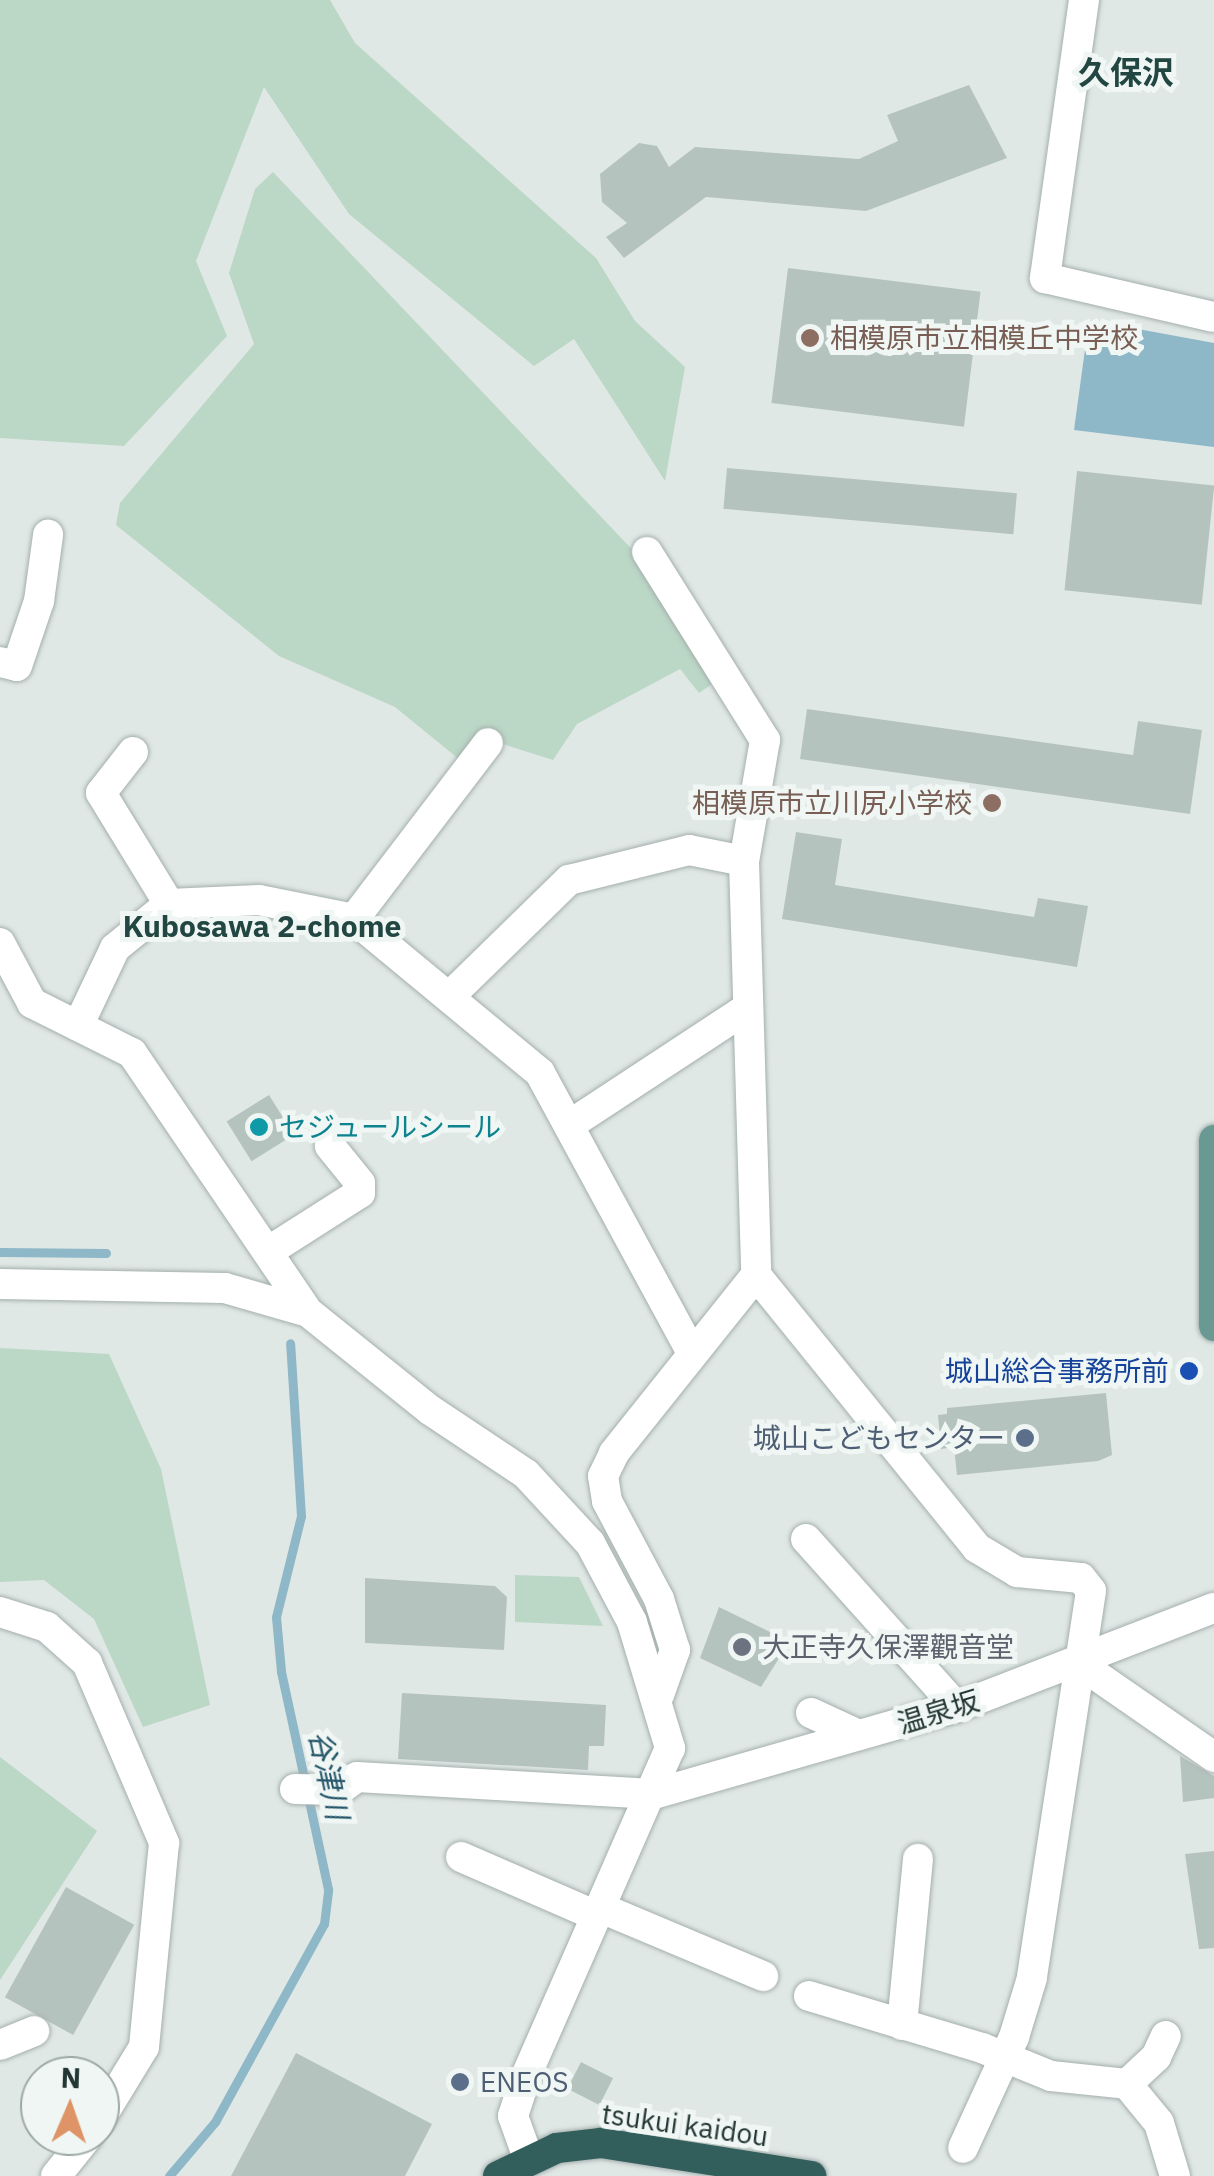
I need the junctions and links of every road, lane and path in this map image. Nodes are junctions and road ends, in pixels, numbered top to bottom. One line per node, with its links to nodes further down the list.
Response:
1 (1084, 0): 2 (street)
2 (1214, 318)
3 (48, 535): 5 (street)
4 (647, 552): 8 (street)
5 (0, 662)
6 (488, 742): 10 (street)
7 (133, 752): 9 (street)
8 (744, 861): 12 (street); 13 (street)
9 (169, 904): 10 (street); 14 (street)
10 (354, 919): 12 (street)
11 (0, 943): 14 (street)
12 (452, 994): 15 (street)
13 (743, 1012): 15 (street); 20 (street)
14 (78, 1026): 19 (street)
15 (571, 1124): 24 (street)
16 (1214, 1140): 18 (main road)
17 (330, 1146): 19 (street)
18 (1214, 1149): 23 (main road)
19 (270, 1251): 22 (street)
20 (756, 1275): 24 (street); 28 (street)
21 (0, 1284): 22 (street)
22 (308, 1312): 29 (street)
23 (1214, 1326)
24 (692, 1353): 29 (street)
25 (806, 1538): 30 (street)
26 (1214, 1608): 28 (street, 温泉坂)
27 (0, 1612): 47 (street)
28 (1077, 1662): 30 (street, 温泉坂); 33 (street); 45 (street)
29 (659, 1695): 35 (street)
30 (957, 1707): 32 (street, 温泉坂)
31 (811, 1713): 32 (street)
32 (858, 1735): 35 (street, 温泉坂)
33 (1214, 1758)
34 (296, 1790): 35 (street, 温泉坂)
35 (654, 1794): 38 (street)
36 (461, 1857): 38 (street)
37 (918, 1859): 41 (street)
38 (599, 1912): 39 (street); 50 (street)
39 (763, 1976)
40 (808, 1996): 41 (street)
41 (902, 2024): 45 (street)
42 (34, 2031): 44 (street)
43 (1166, 2036): 46 (street)
44 (0, 2045)
45 (1005, 2057): 46 (street); 48 (street)
46 (1127, 2084): 54 (street)
47 (120, 2086)
48 (963, 2148)
49 (72, 2156): 51 (street)
50 (528, 2158): 52 (highway, tsukui kaidou); 53 (highway, tsukui kaidou)
51 (56, 2176)
52 (498, 2176)
53 (811, 2176)
54 (1175, 2176)

